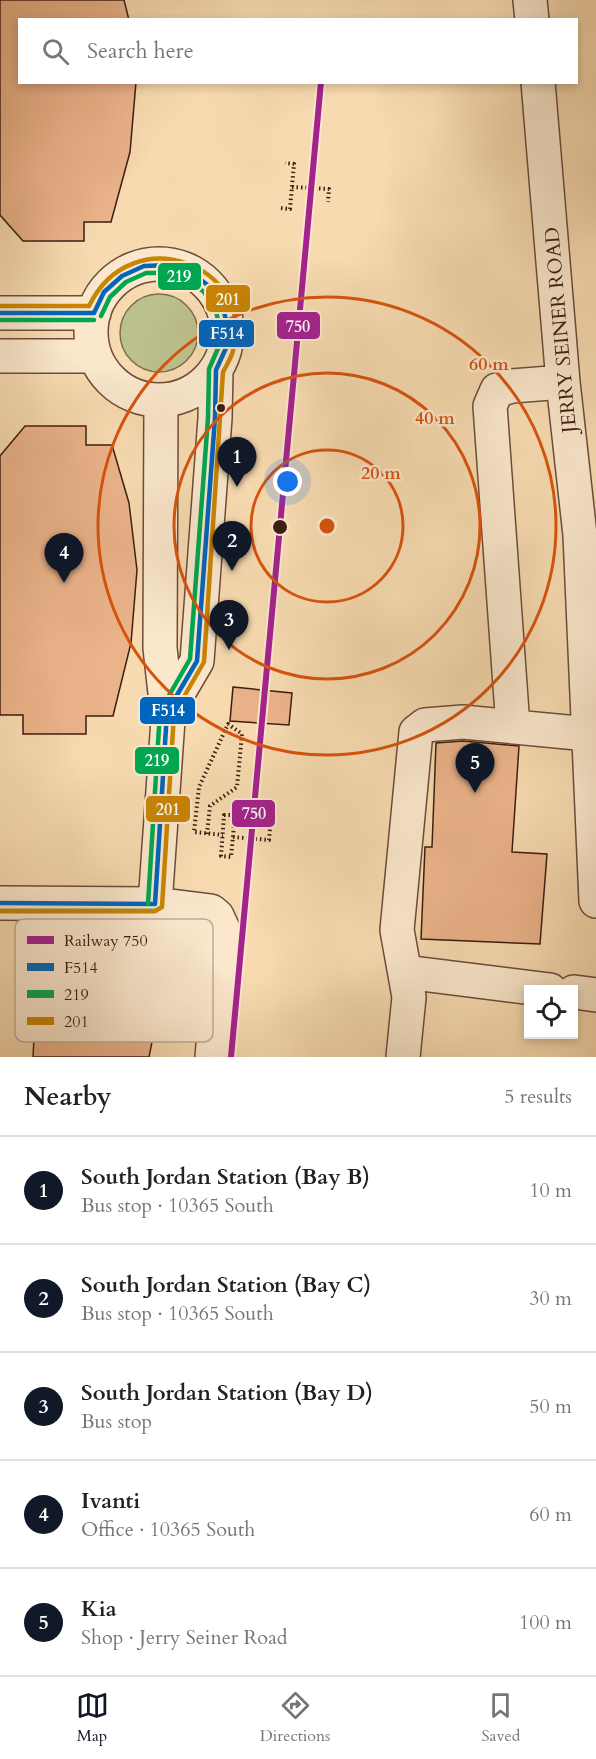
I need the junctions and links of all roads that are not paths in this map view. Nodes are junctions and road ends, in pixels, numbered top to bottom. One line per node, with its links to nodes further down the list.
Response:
1 (530, 0): 2 (street)
2 (532, 18)
3 (538, 84): 9 (street, JERRY SEINER ROAD)
4 (0, 313): 5 (street)
5 (94, 313): 7 (street); 8 (street)
6 (0, 356): 7 (street)
7 (95, 356): 10 (street)
8 (216, 370): 10 (street); 11 (street)
9 (563, 382): 12 (street); 13 (street, JERRY SEINER ROAD)
10 (161, 400): 11 (street)
11 (167, 712): 16 (street)
12 (513, 727): 13 (street); 17 (street)
13 (588, 734): 14 (street, JERRY SEINER ROAD)
14 (596, 901)
15 (0, 903): 16 (street)
16 (155, 904): 21 (street)
17 (405, 972): 18 (street); 22 (street)
18 (524, 987)
19 (578, 993): 20 (street)
20 (596, 995)
21 (212, 1057)
22 (403, 1057)

